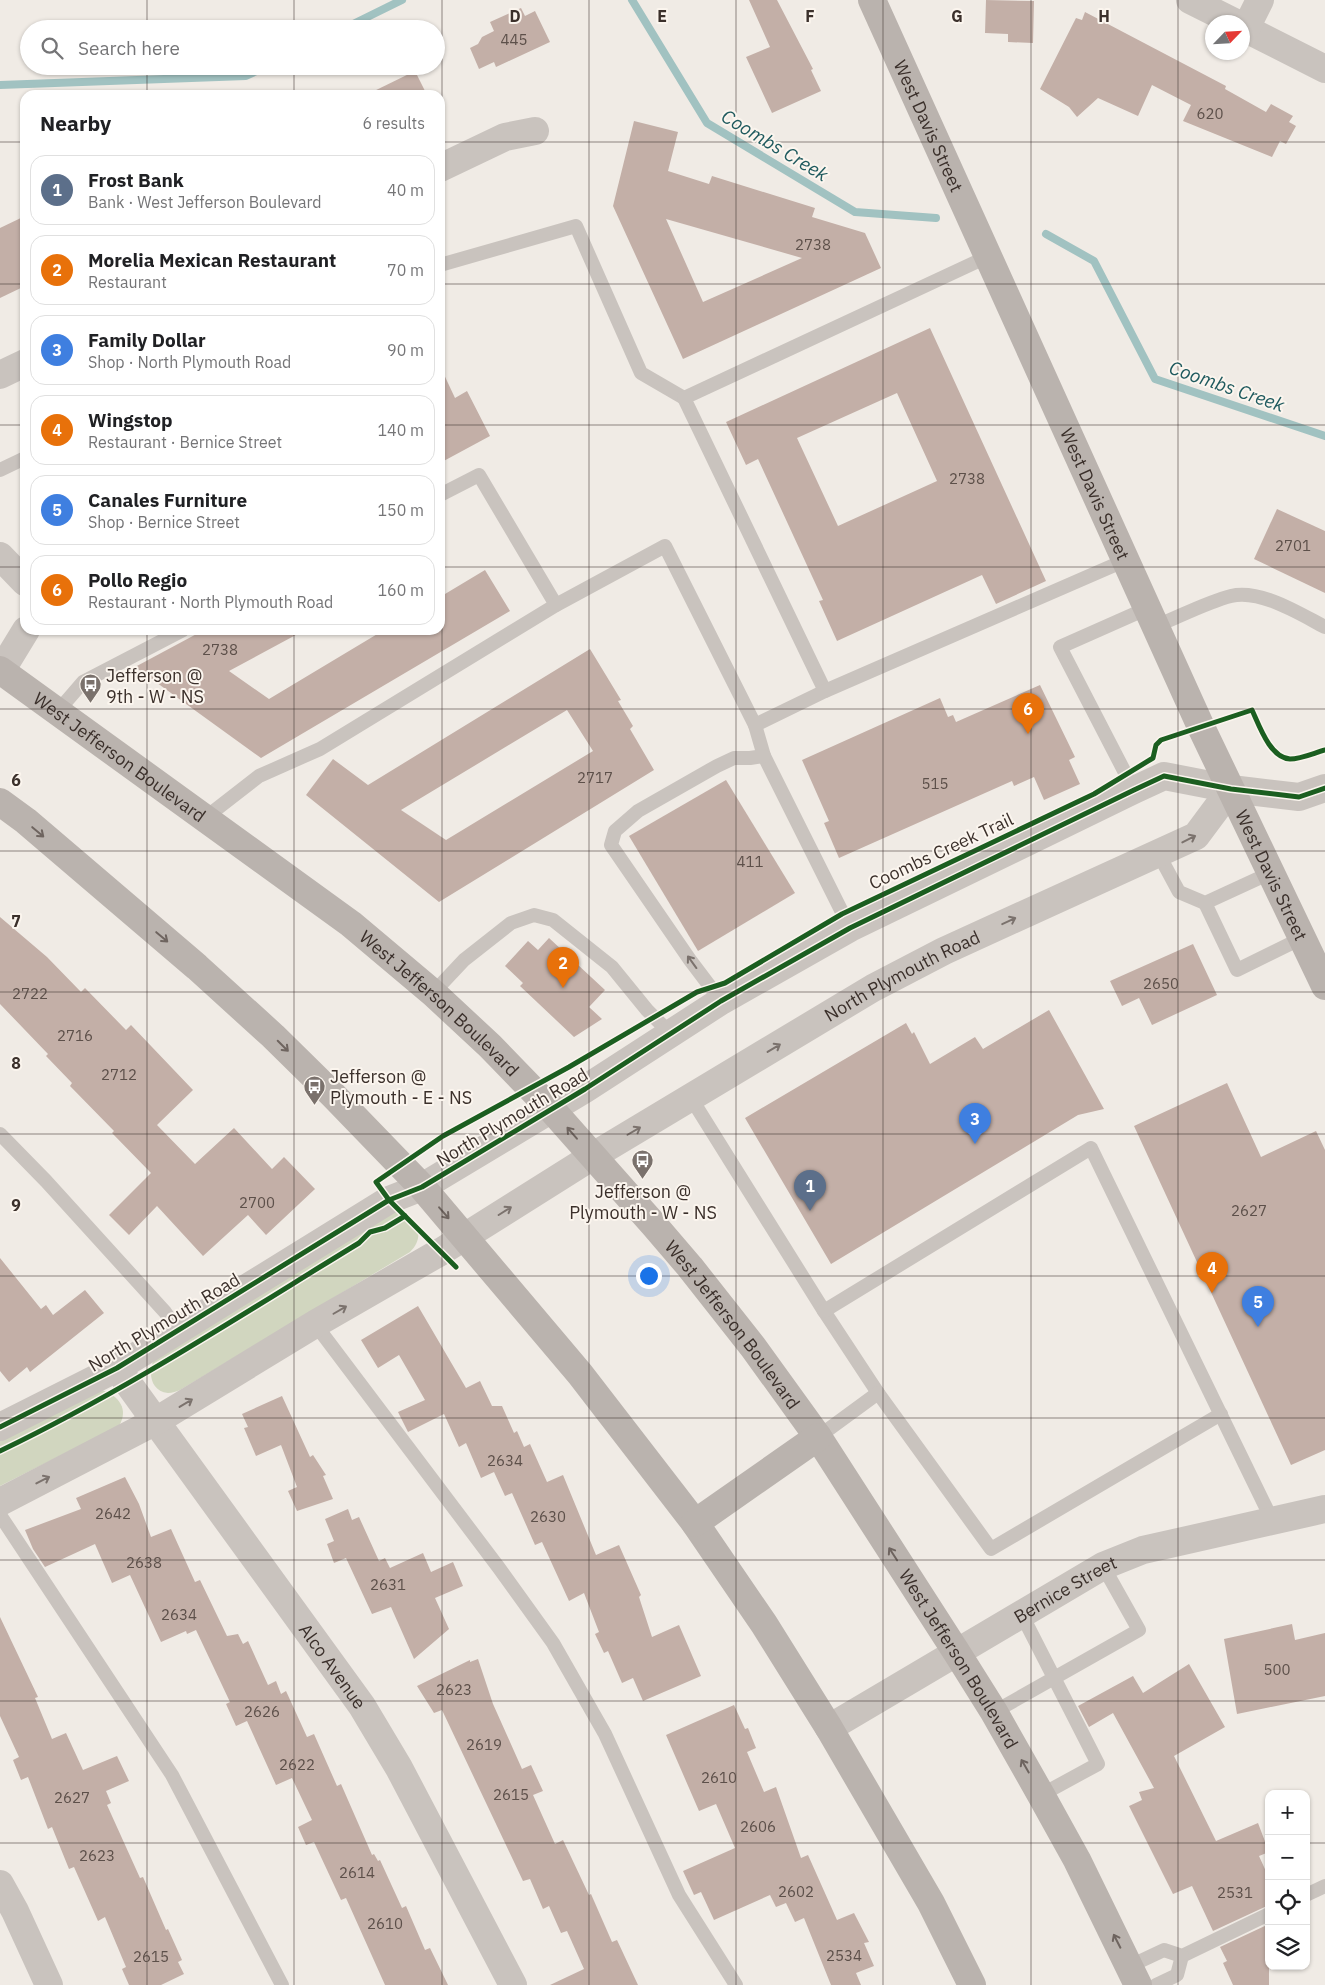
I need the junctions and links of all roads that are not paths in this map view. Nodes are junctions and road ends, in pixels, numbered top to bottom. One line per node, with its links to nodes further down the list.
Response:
1 (872, 0): 10 (main road, West Davis Street)
2 (1190, 0): 4 (street)
3 (1260, 0): 5 (street)
4 (1219, 15)
5 (1249, 15)
6 (1250, 31): 7 (street)
7 (1325, 69)
8 (536, 132): 9 (street)
9 (445, 166)
10 (989, 256): 14 (lane); 19 (main road, West Davis Street)
11 (445, 264): 14 (lane)
12 (20, 365): 13 (street)
13 (0, 375)
14 (684, 398): 27 (lane)
15 (20, 460): 16 (lane)
16 (0, 470)
17 (445, 493): 21 (lane)
18 (0, 556): 20 (street)
19 (1126, 560): 22 (main road, West Davis Street); 27 (lane)
20 (20, 577)
21 (556, 605): 29 (lane); 35 (lane)
22 (1152, 617): 23 (lane); 32 (main road, West Davis Street); 33 (lane)
23 (1325, 627)
24 (23, 635): 26 (street)
25 (173, 635): 28 (lane)
26 (0, 671): 28 (main road, West Jefferson Boulevard)
27 (825, 691): 29 (lane)
28 (58, 711): 35 (main road, West Jefferson Boulevard)
29 (755, 725): 30 (lane)
30 (764, 756): 39 (lane); 43 (lane, one-way to 30)
31 (1325, 788): 32 (street, North Plymouth Road)
32 (1231, 789): 33 (street, North Plymouth Road); 36 (street, North Plymouth Road, one-way to 32); 37 (main road, West Davis Street)
33 (1134, 790): 39 (street, North Plymouth Road)
34 (0, 802): 49 (main road, one-way to 49)
35 (206, 818): 42 (main road, West Jefferson Boulevard)
36 (1158, 854): 38 (lane); 45 (street, North Plymouth Road, one-way to 36)
37 (1270, 873): 38 (lane); 40 (main road, West Davis Street)
38 (1205, 903): 40 (lane)
39 (850, 928): 43 (street, North Plymouth Road)
40 (1302, 938): 41 (main road, West Davis Street)
41 (1325, 986)
42 (433, 992): 44 (lane); 46 (main road, West Jefferson Boulevard)
43 (721, 1001): 44 (street, North Plymouth Road)
44 (672, 1034): 46 (street, North Plymouth Road)
45 (691, 1098): 48 (street, North Plymouth Road, one-way to 45); 51 (lane)
46 (552, 1110): 48 (main road, West Jefferson Boulevard, one-way to 46); 49 (street, North Plymouth Road)
47 (0, 1134): 53 (lane)
48 (592, 1156): 50 (street, North Plymouth Road, one-way to 48); 59 (main road, West Jefferson Boulevard)
49 (422, 1188): 50 (main road, one-way to 50); 53 (street, North Plymouth Road)
50 (464, 1237): 52 (street, North Plymouth Road, one-way to 50); 64 (main road)
51 (824, 1311): 55 (lane); 56 (lane)
52 (315, 1324): 57 (street, North Plymouth Road, one-way to 52); 81 (lane)
53 (178, 1330): 54 (street, North Plymouth Road)
54 (118, 1368): 57 (street, Alco Avenue); 58 (street, North Plymouth Road)
55 (878, 1393): 56 (lane); 59 (lane)
56 (1221, 1414): 63 (lane)
57 (156, 1421): 60 (street, North Plymouth Road, one-way to 57); 80 (street, Alco Avenue)
58 (0, 1426)
59 (818, 1438): 64 (main road); 67 (main road, West Jefferson Boulevard, one-way to 59)
60 (0, 1502)
61 (1325, 1509): 63 (street, Bernice Street)
62 (0, 1515): 79 (lane)
63 (1273, 1522): 65 (street, Bernice Street)
64 (696, 1524): 70 (main road)
65 (1103, 1566): 66 (street, Bernice Street); 68 (lane)
66 (1022, 1615): 67 (street, Bernice Street); 68 (lane)
67 (957, 1653): 69 (main road, West Jefferson Boulevard); 70 (street, Bernice Street)
68 (1053, 1678): 69 (lane); 71 (lane)
69 (994, 1712): 71 (main road, West Jefferson Boulevard, one-way to 69)
70 (828, 1728): 82 (main road)
71 (1041, 1795): 77 (main road, West Jefferson Boulevard, one-way to 71)
72 (0, 1884): 78 (street)
73 (1325, 1886): 74 (lane)
74 (1310, 1893)
75 (1265, 1916): 76 (lane)
76 (1182, 1956): 77 (lane); 83 (lane)
77 (1134, 1976)
78 (49, 1985)
79 (282, 1985)
80 (513, 1985)
81 (736, 1985)
82 (972, 1985)
83 (1156, 1985)

